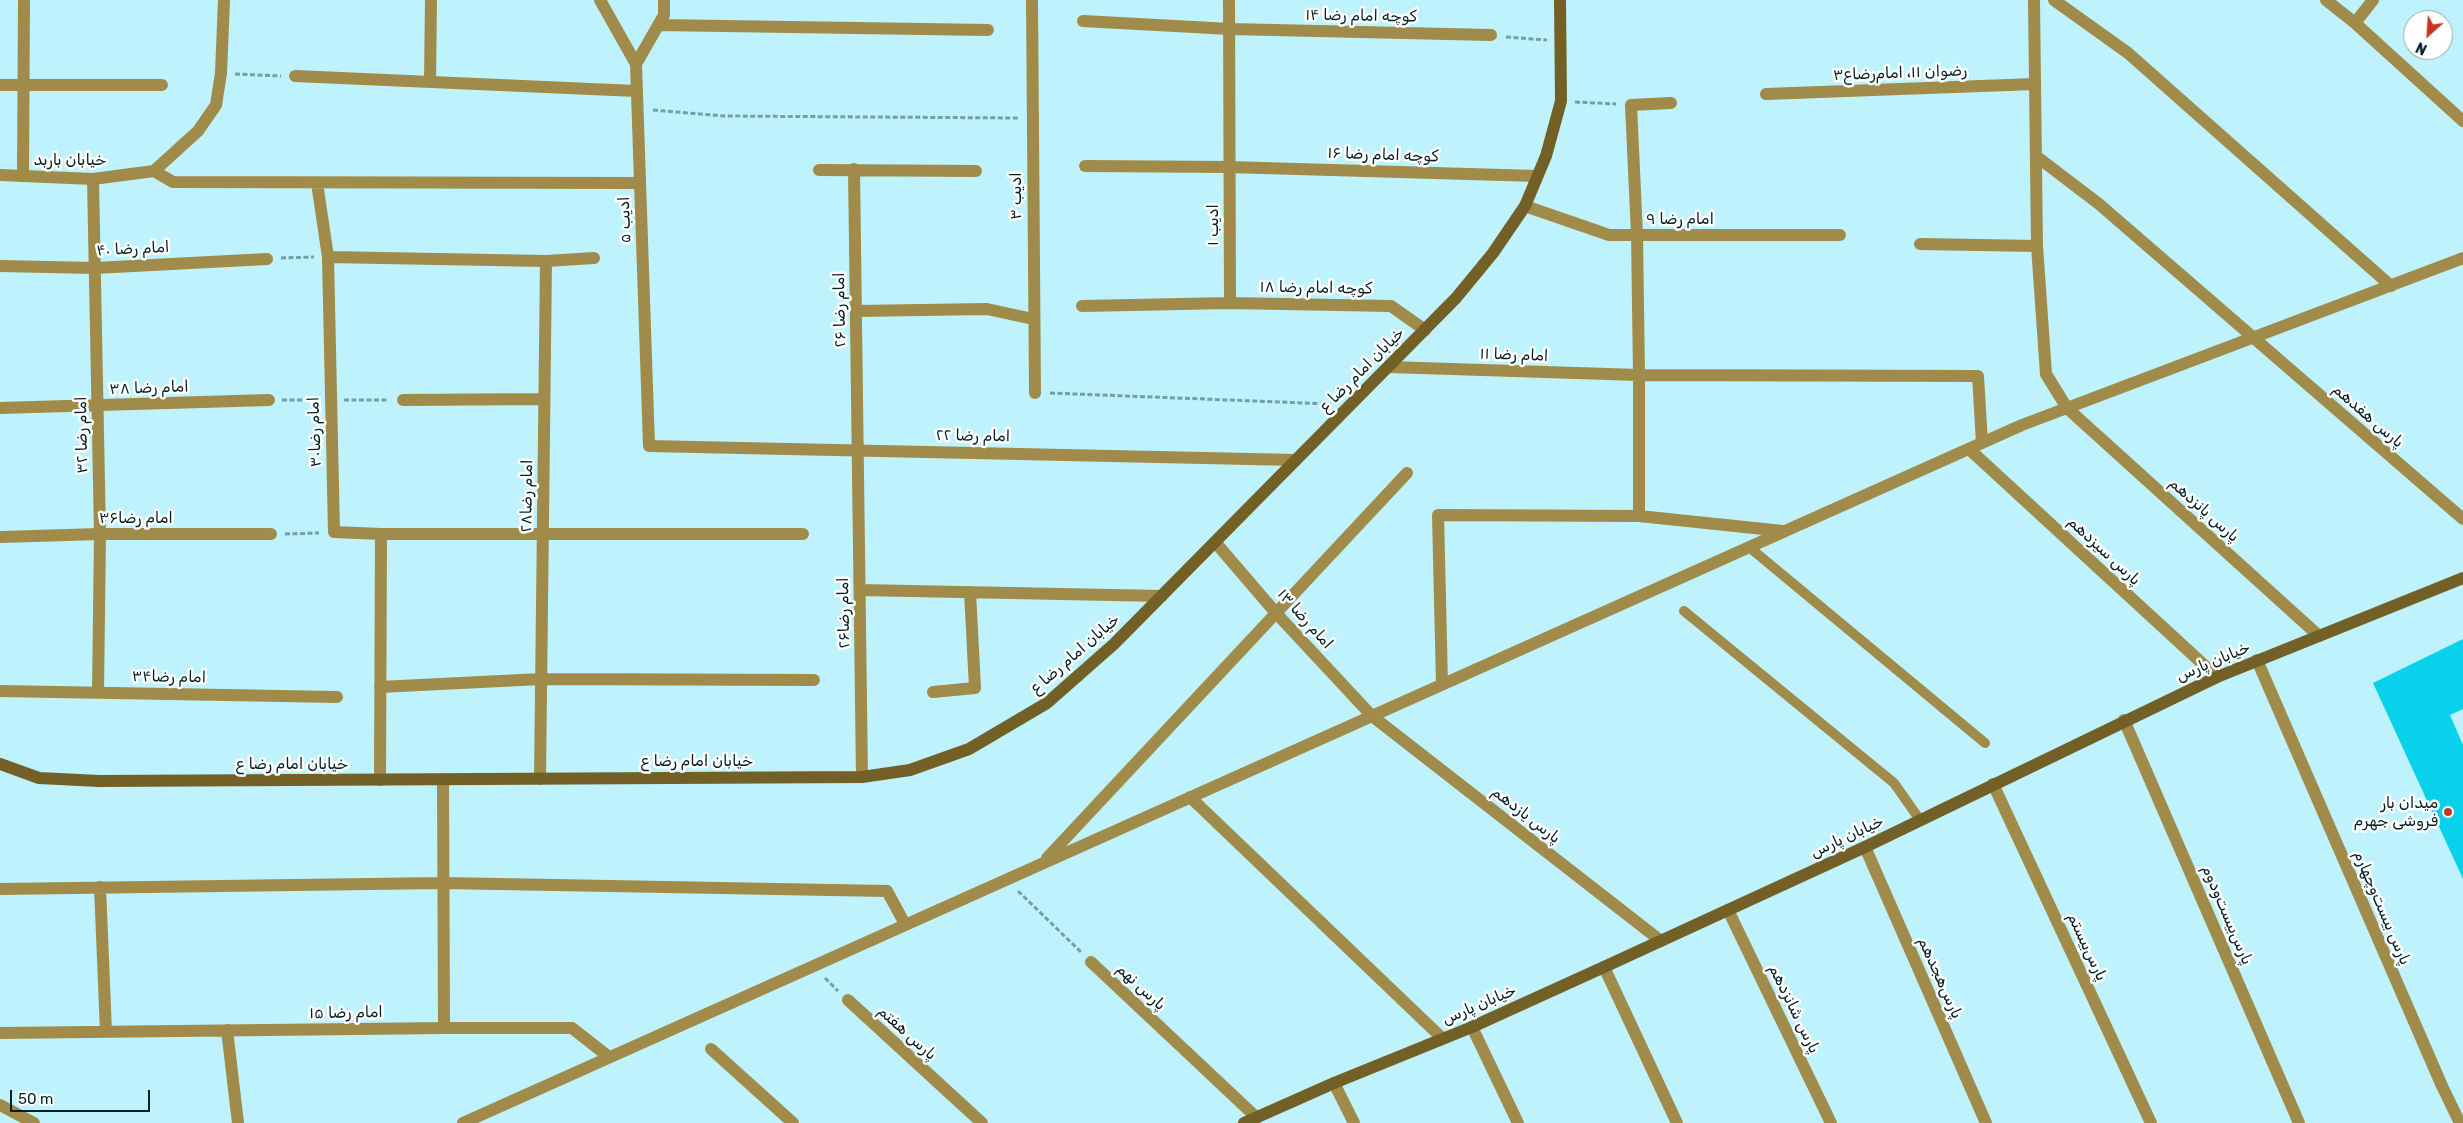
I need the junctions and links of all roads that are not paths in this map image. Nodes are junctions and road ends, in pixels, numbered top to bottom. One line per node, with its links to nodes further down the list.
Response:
1 (24, 0): 24 (street)
2 (224, 0): 35 (street)
3 (431, 0): 21 (street)
4 (600, 0): 19 (street)
5 (664, 0): 15 (street, ادیب ۵)
6 (1032, 0): 59 (street, ادیب ۳)
7 (1229, 0): 16 (street, ادیب ۱)
8 (1560, 0): 39 (main road, خیابان امام رضا ع)
9 (2034, 0): 22 (street, پارس‌ پانزدهم)
10 (2054, 0): 55 (street)
11 (2326, 0): 14 (street)
12 (2373, 0): 14 (street)
13 (1083, 21): 16 (street, کوچه امام رضا ۱۴)
14 (2354, 23): 29 (street)
15 (658, 25): 17 (street); 19 (street, ادیب ۵)
16 (1230, 29): 18 (street, کوچه امام رضا ۱۴); 32 (street, ادیب ۱)
17 (988, 30)
18 (1491, 35)
19 (636, 64): 26 (street, ادیب ۵)
20 (295, 76): 21 (street)
21 (430, 82): 26 (street)
22 (2035, 84): 27 (street, رضوان ۱۱، امام‌رضا‌ع‌۳); 30 (street, پارس‌ پانزدهم)
23 (0, 85): 24 (street)
24 (22, 85): 25 (street); 38 (street)
25 (162, 85)
26 (636, 91): 42 (street, ادیب ۵)
27 (1766, 94)
28 (1672, 103): 44 (street)
29 (2463, 121)
30 (2036, 156): 47 (street, پارس‌ پانزدهم); 61 (street, پارس‌ هفدهم)
31 (1085, 166): 32 (street, کوچه امام رضا ۱۶)
32 (1229, 167): 39 (street, کوچه امام رضا ۱۶); 56 (street, ادیب ۱)
33 (854, 169): 34 (street); 36 (street); 58 (street, امام رضا ۲۶)
34 (819, 170)
35 (154, 171): 40 (street, خیابان باربد); 41 (street)
36 (976, 171)
37 (0, 175): 38 (street, خیابان باربد)
38 (23, 176): 40 (street, خیابان باربد)
39 (1537, 176): 43 (main road, خیابان امام رضا ع)
40 (93, 178): 54 (street, امام رضا ۳۲)
41 (317, 183): 42 (street); 48 (street, امام رضا۳۰)
42 (640, 183): 72 (street, ادیب ۵)
43 (1525, 206): 44 (street, امام رضا ۹); 60 (main road, خیابان امام رضا ع)
44 (1637, 235): 45 (street, امام رضا ۹); 63 (street)
45 (1840, 235)
46 (1920, 244): 47 (street)
47 (2037, 246): 70 (street, پارس‌ پانزدهم)
48 (328, 256): 52 (street); 83 (street, امام رضا۳۰)
49 (594, 258): 52 (street)
50 (2463, 258): 55 (street)
51 (268, 259): 54 (street, امام رضا ۴۰)
52 (546, 261): 65 (street, امام رضا۲۸)
53 (0, 266): 54 (street, امام رضا ۴۰)
54 (95, 268): 68 (street, امام رضا ۳۲)
55 (2391, 286): 61 (street)
56 (1230, 303): 57 (street); 60 (street, کوچه امام رضا ۱۸)
57 (1082, 306)
58 (856, 311): 59 (street); 74 (street, امام رضا ۲۶)
59 (1033, 319): 64 (street, ادیب ۳)
60 (1425, 330): 62 (main road, خیابان امام رضا ع)
61 (2252, 338): 70 (street); 78 (street, پارس‌ هفدهم)
62 (1388, 367): 63 (street, امام رضا ۱۱); 75 (main road, خیابان امام رضا ع)
63 (1638, 375): 71 (street, امام رضا ۱۱); 77 (street)
64 (1035, 393)
65 (544, 399): 67 (street); 80 (street, امام رضا۲۸)
66 (269, 400): 68 (street, امام رضا ۳۸)
67 (403, 400)
68 (98, 406): 69 (street, امام رضا ۳۸); 81 (street, امام رضا ۳۲)
69 (0, 408)
70 (2067, 408): 71 (street); 94 (street, پارس‌ پانزدهم)
71 (1982, 443): 73 (street)
72 (649, 446): 74 (street, امام رضا ۲۲)
73 (1969, 449): 79 (street); 96 (street, پارس‌ سیزدهم)
74 (859, 450): 75 (street, امام رضا ۲۲); 89 (street, امام رضا۲۶)
75 (1296, 460): 86 (main road, خیابان امام رضا ع)
76 (1407, 473): 93 (street)
77 (1639, 516): 79 (street); 99 (street)
78 (2463, 519)
79 (1785, 531): 87 (street)
80 (543, 533): 83 (street); 84 (street); 97 (street, امام رضا۲۸)
81 (100, 534): 82 (street, امام رضا۳۶); 85 (street, امام رضا۳۶); 102 (street, امام رضا ۳۲)
82 (271, 534)
83 (381, 534): 100 (street)
84 (803, 534)
85 (0, 537)
86 (1215, 542): 91 (main road, خیابان امام رضا ع); 93 (street, امام رضا ۱۳)
87 (1749, 547): 99 (street); 107 (lane)
88 (2463, 578): 94 (main road, خیابان پارس)
89 (860, 590): 90 (street); 109 (street, امام رضا۲۶)
90 (970, 592): 91 (street); 103 (street)
91 (1162, 596): 109 (main road, خیابان امام رضا ع)
92 (1684, 611): 115 (lane)
93 (1276, 613): 105 (street, امام رضا ۱۳); 117 (street)
94 (2319, 636): 95 (main road, خیابان پارس)
95 (2258, 660): 96 (main road, خیابان پارس); 151 (street, پارس بیست‌وچهارم)
96 (2217, 677): 106 (main road, خیابان پارس)
97 (541, 679): 98 (street); 100 (street); 110 (street, امام رضا۲۸)
98 (814, 680)
99 (1442, 684): 105 (street)
100 (380, 687): 111 (street)
101 (0, 691): 102 (street, امام رضا۳۴)
102 (98, 692): 104 (street, امام رضا۳۴)
103 (933, 692)
104 (337, 697)
105 (1372, 716): 114 (street); 123 (street, پارس‌‌ یازدهم)
106 (2124, 720): 113 (main road, خیابان پارس); 150 (street, پارس‌بیست‌و‌دوم)
107 (1985, 743)
108 (0, 764): 111 (main road, خیابان امام رضا ع)
109 (862, 777): 110 (main road, خیابان امام رضا ع)
110 (540, 779): 112 (main road, خیابان امام رضا ع)
111 (380, 780): 112 (main road, خیابان امام رضا ع)
112 (443, 780): 118 (street)
113 (1993, 784): 115 (main road, خیابان پارس); 149 (street, پارس‌بیستم)
114 (1190, 797): 117 (street); 132 (street)
115 (1920, 820): 116 (main road, خیابان پارس)
116 (1865, 846): 121 (main road, خیابان پارس); 148 (street, پارس‌‌هجدهم)
117 (1043, 862): 122 (street)
118 (443, 883): 119 (street); 122 (street); 128 (street)
119 (100, 888): 120 (street); 130 (street)
120 (0, 889)
121 (1728, 910): 123 (main road, خیابان پارس); 147 (street, پارس‌‌ شانزدهم)
122 (905, 924): 134 (street)
123 (1661, 941): 125 (main road, خیابان پارس)
124 (1091, 962): 137 (street, پارس‌‌ نهم)
125 (1604, 967): 127 (main road, خیابان پارس); 146 (street)
126 (848, 1000): 142 (street, پارس‌‌ هفتم)
127 (1472, 1027): 132 (main road, خیابان پارس); 145 (street)
128 (444, 1028): 129 (street, ۱۵ امام رضا); 134 (street, ۱۵ امام رضا)
129 (227, 1030): 130 (street, ۱۵ امام رضا); 139 (street)
130 (106, 1032): 131 (street, ۱۵ امام رضا)
131 (0, 1033)
132 (1442, 1038): 135 (main road, خیابان پارس)
133 (711, 1049): 141 (street)
134 (609, 1057): 140 (street)
135 (1334, 1083): 137 (main road, خیابان پارس); 144 (street)
136 (0, 1105): 138 (street)
137 (1256, 1117): 143 (main road, خیابان پارس)
138 (34, 1123)
139 (238, 1123)
140 (463, 1123)
141 (793, 1123)
142 (982, 1123)
143 (1244, 1123)
144 (1354, 1123)
145 (1518, 1123)
146 (1677, 1123)
147 (1831, 1123)
148 (1986, 1123)
149 (2151, 1123)
150 (2299, 1123)
151 (2460, 1123)

